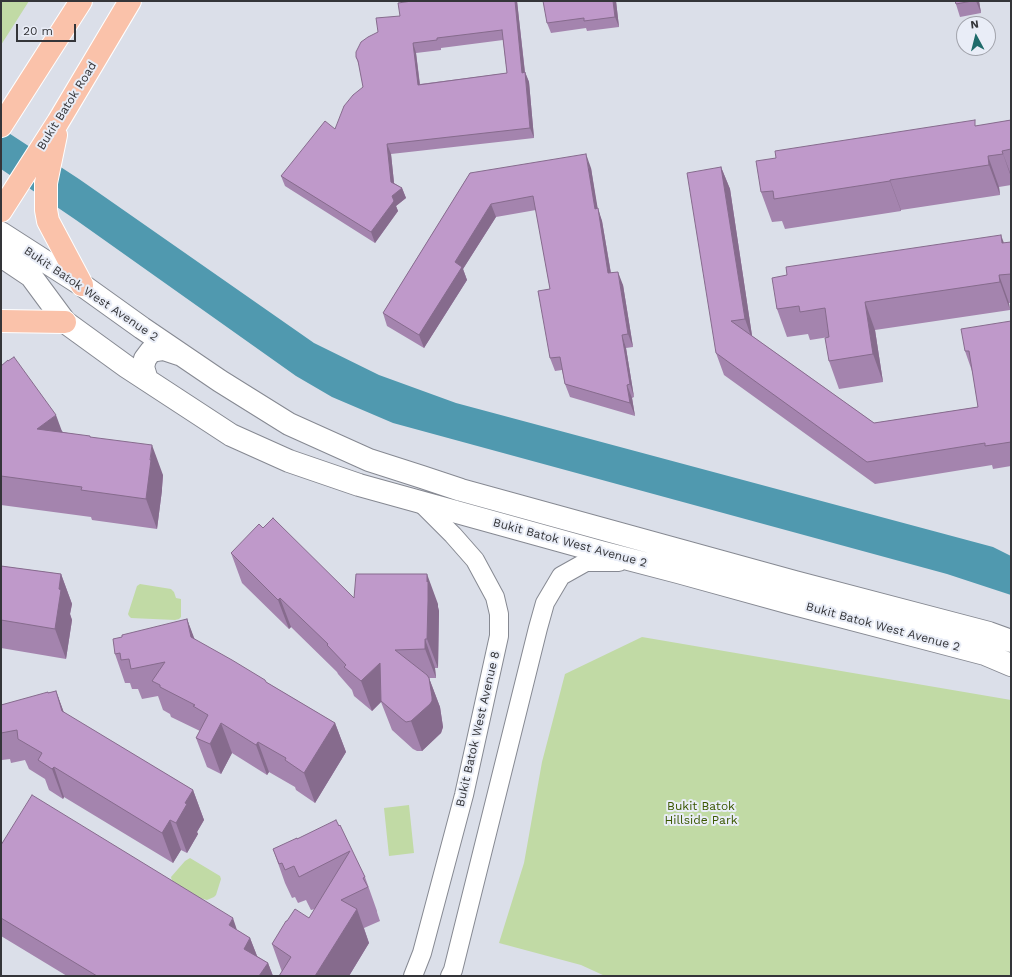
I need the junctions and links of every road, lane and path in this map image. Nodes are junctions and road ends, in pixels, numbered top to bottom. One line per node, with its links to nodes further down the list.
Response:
1 (81, 1): 4 (main road)
2 (130, 1): 3 (main road, Bukit Batok Road)
3 (58, 122): 5 (main road, Bukit Batok Road); 8 (main road)
4 (1, 126)
5 (1, 211)
6 (1, 233): 8 (main road, Bukit Batok West Avenue 2)
7 (1, 256): 10 (main road, Bukit Batok West Avenue 2)
8 (82, 285): 11 (main road, Bukit Batok West Avenue 2)
9 (1, 321): 10 (main road)
10 (65, 322): 12 (main road, Bukit Batok West Avenue 2)
11 (181, 354): 12 (main road, Bukit Batok West Avenue 2); 15 (main road, Bukit Batok West Avenue 2)
12 (147, 380): 13 (main road, Bukit Batok West Avenue 2)
13 (420, 502): 14 (main road, Bukit Batok West Avenue 2); 17 (street, Bukit Batok West Avenue 8)
14 (644, 563): 16 (main road, Bukit Batok West Avenue 2); 18 (street)
15 (1011, 641)
16 (1011, 665)
17 (413, 976)
18 (450, 976)

